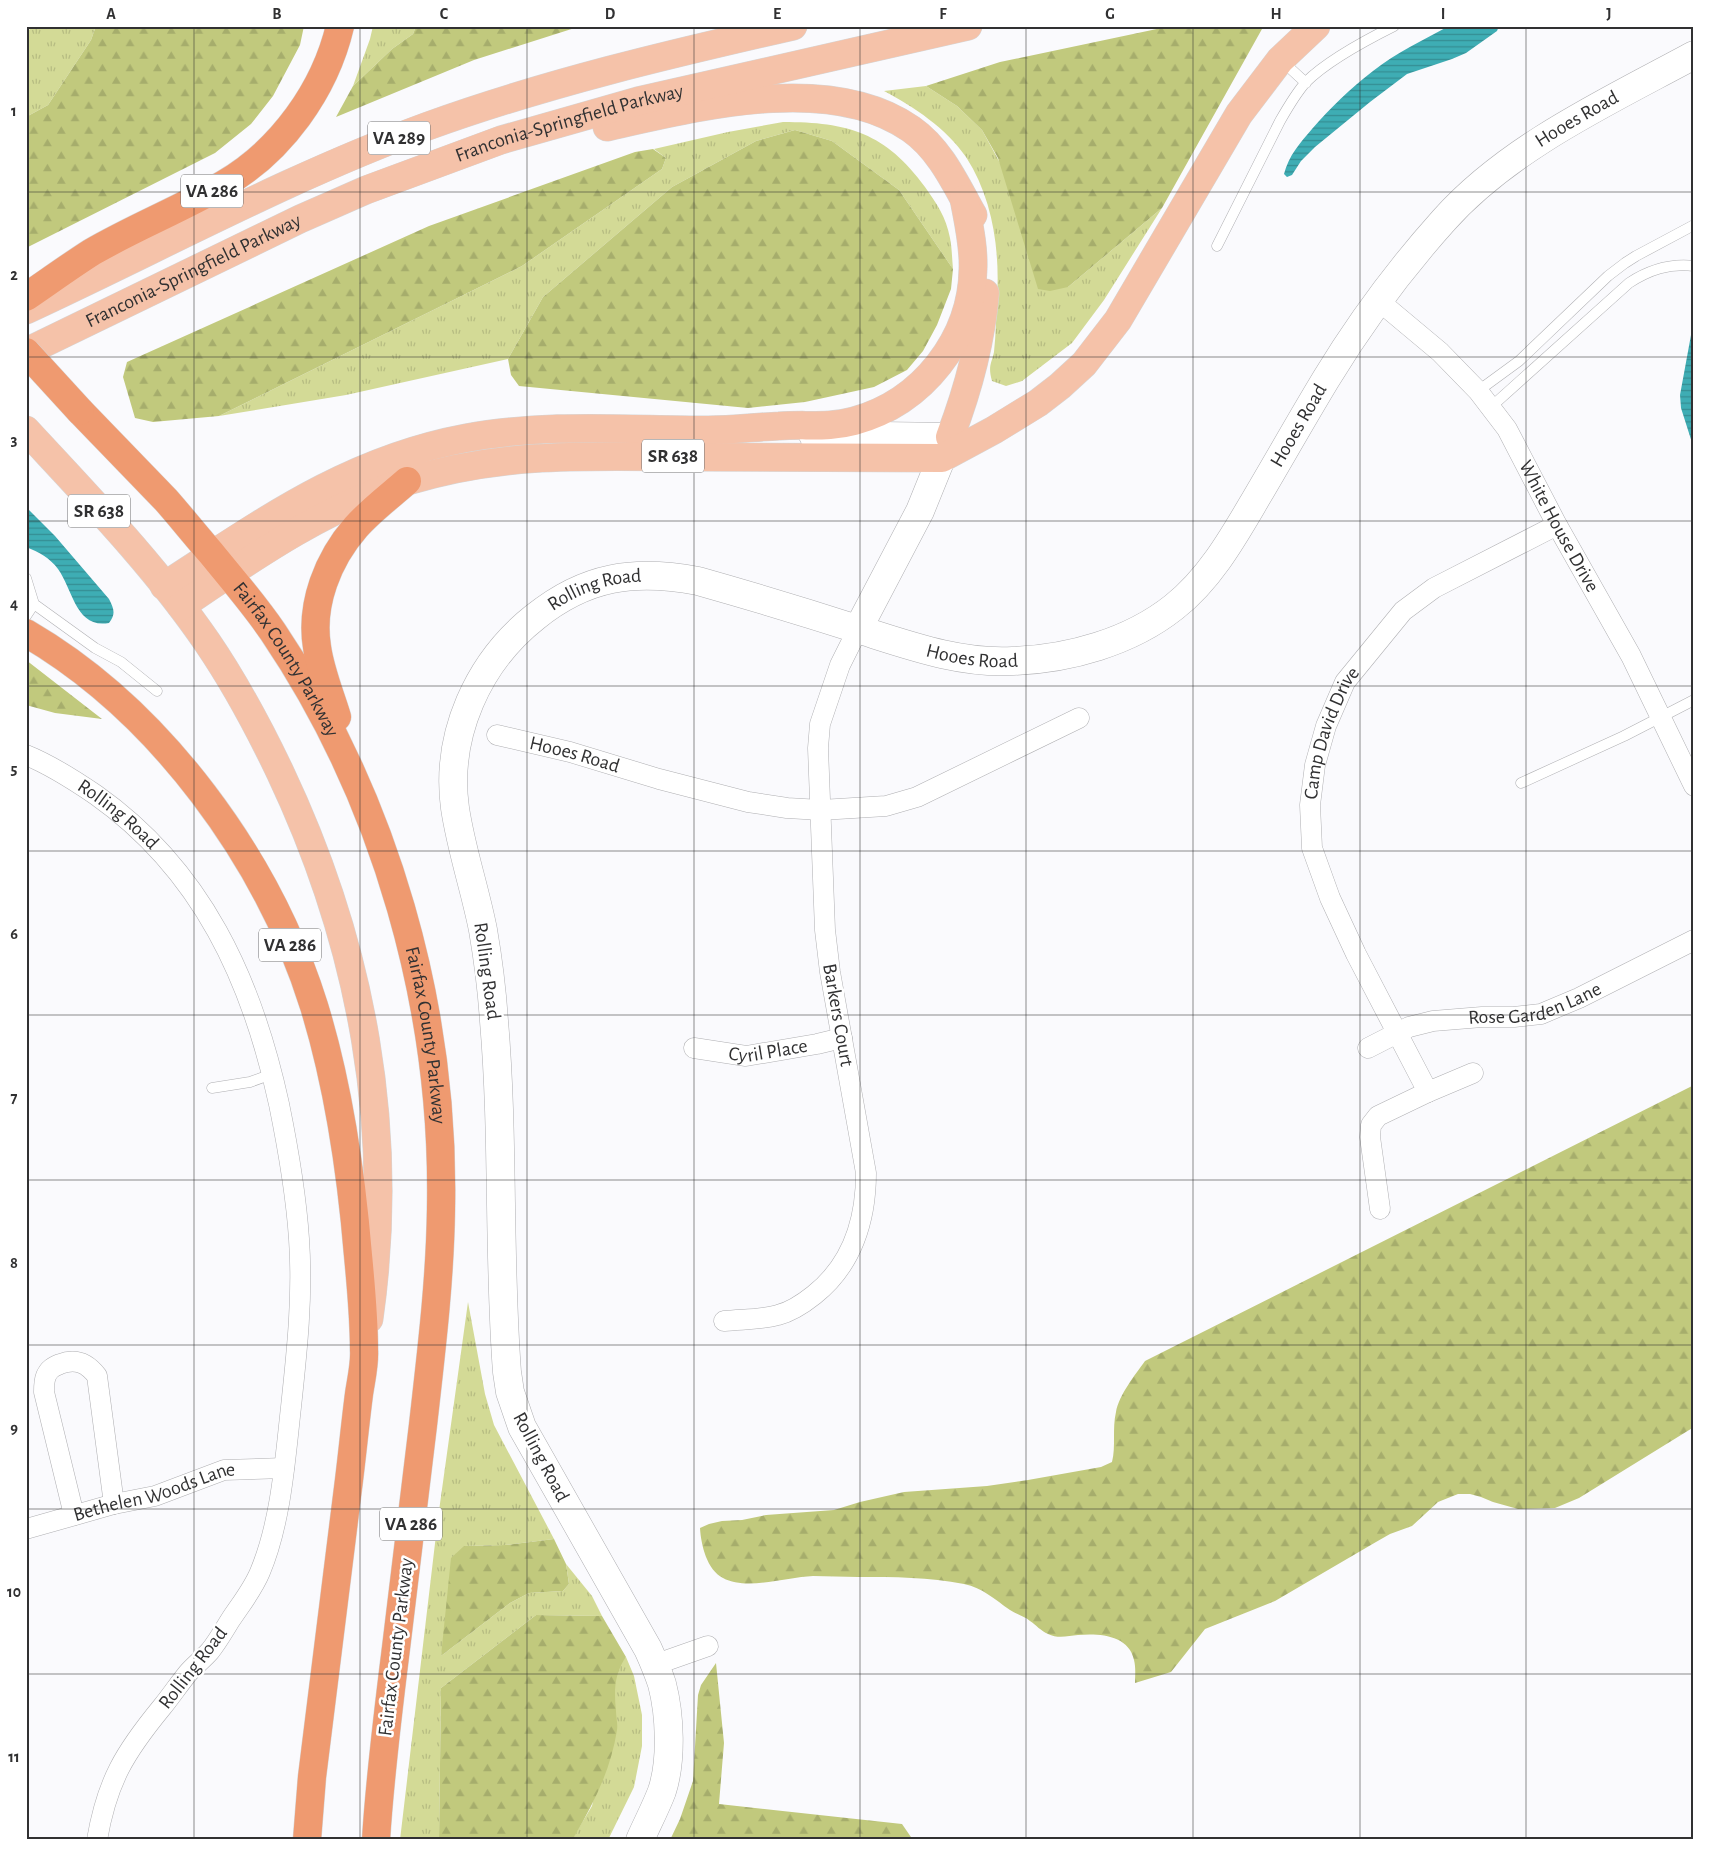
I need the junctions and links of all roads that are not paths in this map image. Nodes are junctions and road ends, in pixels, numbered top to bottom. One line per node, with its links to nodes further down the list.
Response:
1 (340, 26): 14 (highway, VA 286)
2 (793, 26): 16 (main road, Franconia-Springfield Parkway / VA 289)
3 (968, 26): 10 (main road, Franconia-Springfield Parkway / VA 289)
4 (1316, 26): 7 (main road)
5 (1394, 26): 8 (lane)
6 (1694, 55): 15 (street, Hooes Road)
7 (1280, 60): 8 (lane); 22 (main road)
8 (1306, 83): 12 (lane)
9 (964, 198): 10 (main road); 20 (main road); 22 (main road)
10 (300, 219): 17 (main road, Franconia-Springfield Parkway / VA 289)
11 (1694, 225): 18 (lane)
12 (1217, 246)
13 (1694, 266): 19 (lane)
14 (26, 297)
15 (1379, 301): 18 (street, White House Drive); 30 (street, Hooes Road)
16 (26, 310)
17 (26, 352): 25 (highway, Fairfax County Parkway / VA 286, bridge)
18 (1478, 391): 19 (street, White House Drive)
19 (1491, 408): 24 (street, White House Drive)
20 (712, 430): 22 (street, SR 638); 25 (main road, SR 638)
21 (29, 433): 27 (main road, SR 638)
22 (946, 448): 23 (main road, SR 638); 30 (street)
23 (407, 481): 25 (main road, SR 638); 40 (highway)
24 (1557, 525): 34 (street, White House Drive); 43 (street, Camp David Drive)
25 (220, 564): 27 (main road, SR 638); 40 (highway, Fairfax County Parkway / VA 286)
26 (26, 578): 28 (lane)
27 (173, 596): 53 (main road)
28 (34, 604): 29 (lane); 32 (lane)
29 (26, 616)
30 (858, 629): 41 (street, Barkers Court); 59 (street, Rolling Road)
31 (26, 633): 53 (highway, VA 286)
32 (157, 691)
33 (1694, 700): 34 (lane)
34 (1660, 717): 38 (lane); 39 (street, White House Drive)
35 (1079, 718): 41 (street, Hooes Road)
36 (497, 734): 41 (street, Hooes Road)
37 (26, 754): 48 (street, Rolling Road)
38 (1521, 782)
39 (1694, 786)
40 (360, 792): 62 (highway, Fairfax County Parkway / VA 286)
41 (821, 810): 44 (street, Barkers Court)
42 (1694, 940): 43 (street, Rose Garden Lane)
43 (1397, 1033): 46 (street, Rose Garden Lane); 50 (street, Camp David Drive)
44 (842, 1038): 45 (street, Cyril Place); 52 (street, Barkers Court)
45 (694, 1048)
46 (1368, 1048)
47 (1474, 1073): 50 (street)
48 (272, 1074): 49 (lane); 54 (street, Rolling Road)
49 (212, 1088)
50 (1428, 1092): 51 (street)
51 (1380, 1209)
52 (724, 1321)
53 (365, 1352): 61 (highway, VA 286)
54 (284, 1468): 55 (street, Bethelen Woods Lane); 60 (street, Rolling Road)
55 (114, 1504): 56 (street, Bethelen Woods Lane); 56 (street)
56 (74, 1515): 57 (street, Bethelen Woods Lane)
57 (26, 1529)
58 (708, 1646): 59 (street)
59 (654, 1665): 63 (street, Rolling Road)
60 (98, 1840)
61 (307, 1840)
62 (376, 1840)
63 (640, 1840)

